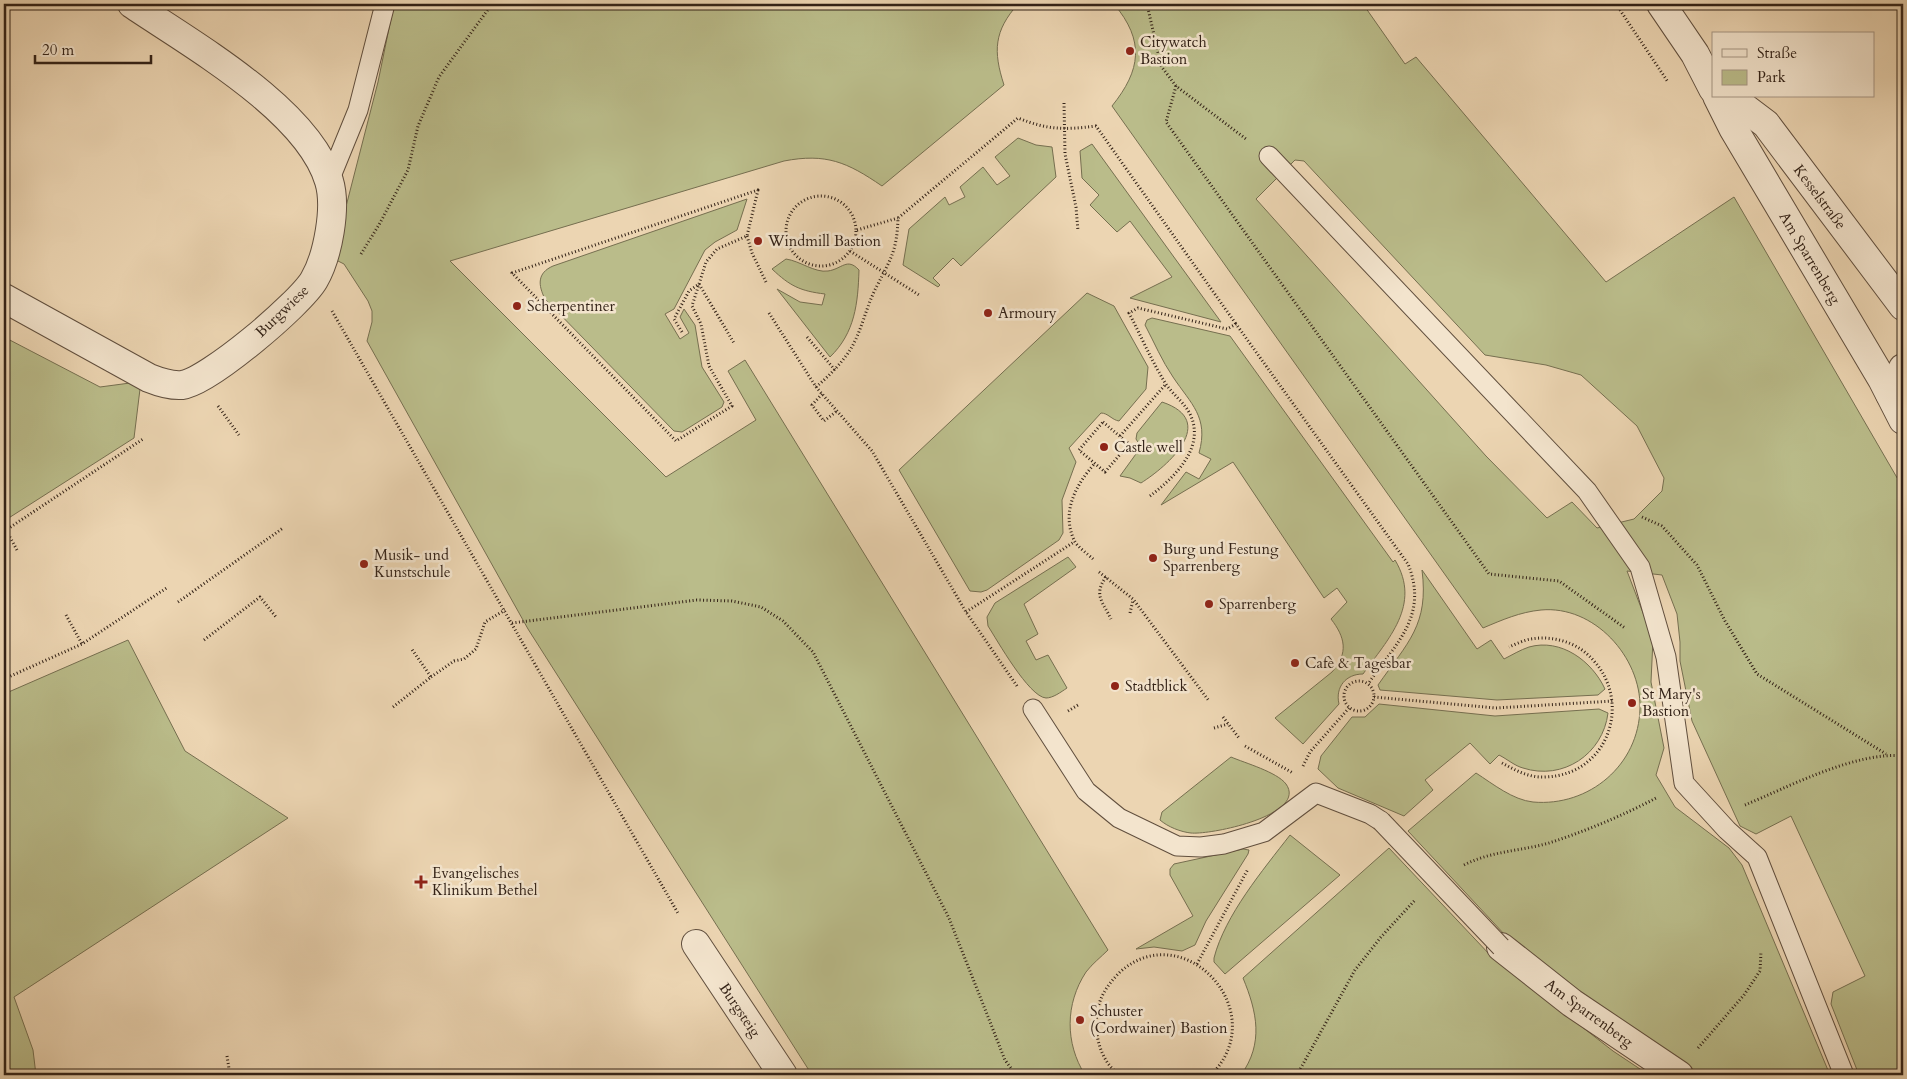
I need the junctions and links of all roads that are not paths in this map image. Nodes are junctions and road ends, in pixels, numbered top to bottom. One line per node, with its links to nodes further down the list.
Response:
1 (132, 4): 8 (street, Burgwiese)
2 (385, 4): 8 (lane)
3 (1661, 4): 4 (street, Am Sparrenberg)
4 (1712, 82)
5 (1720, 98): 12 (street, Am Sparrenberg)
6 (1729, 98): 10 (street, Kesselstraße)
7 (1269, 156): 19 (lane)
8 (329, 181): 9 (street, Burgwiese)
9 (4, 298)
10 (1903, 306)
11 (1903, 368): 12 (street)
12 (1890, 394): 13 (street, Am Sparrenberg)
13 (1903, 420)
14 (1033, 709): 16 (lane, bridge)
15 (696, 944): 18 (street, Burgsteig)
16 (1501, 947): 17 (street, Am Sparrenberg)
17 (1678, 1074)
18 (783, 1075)
19 (1844, 1075)

